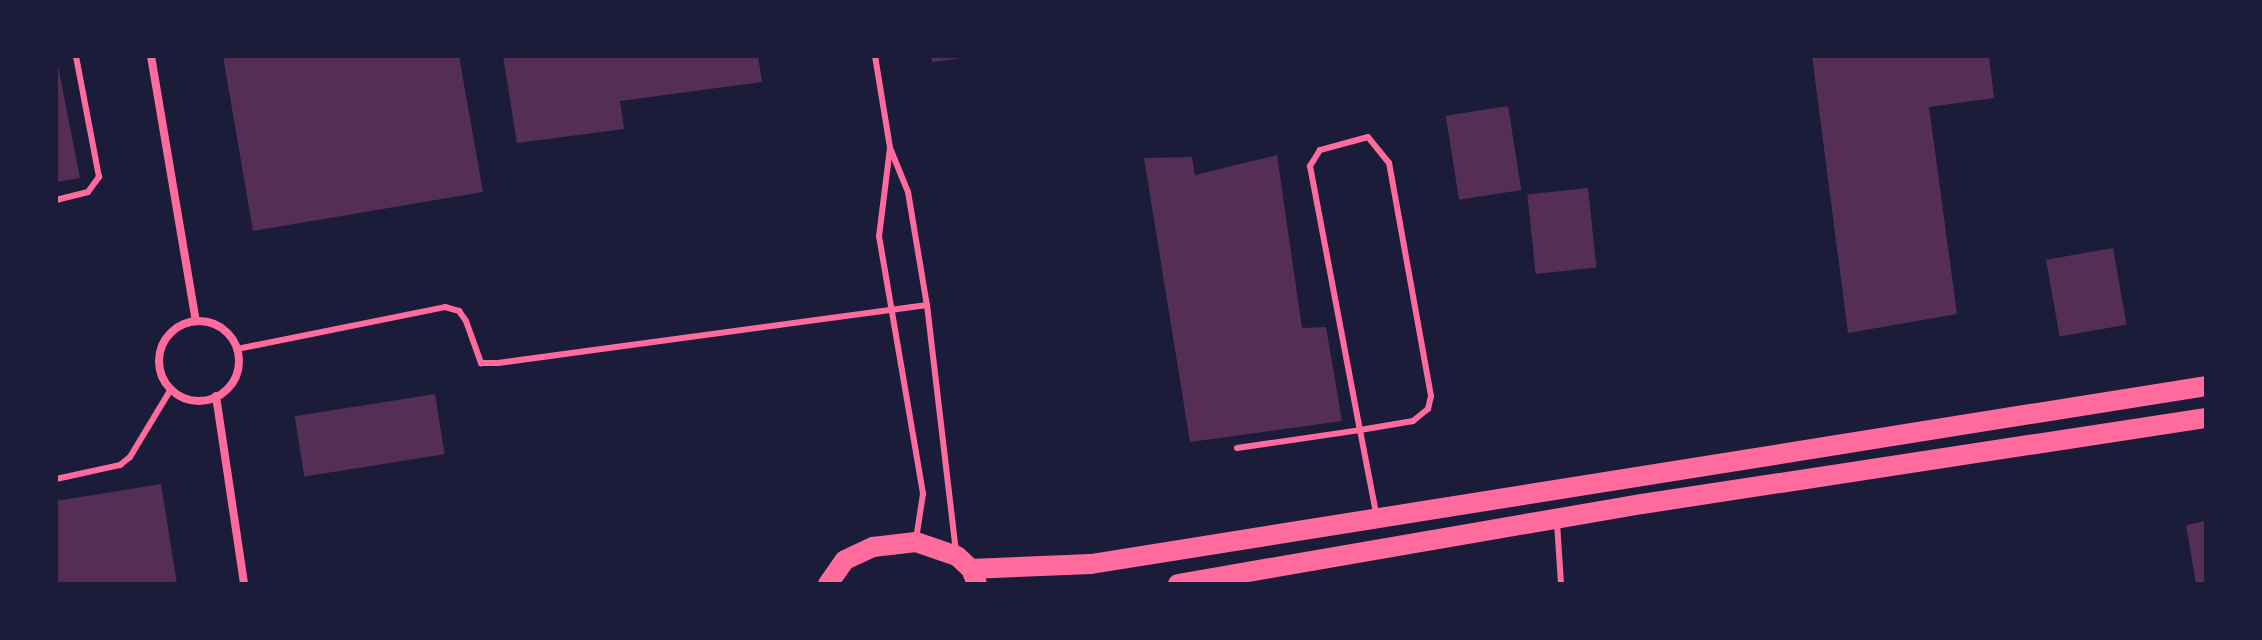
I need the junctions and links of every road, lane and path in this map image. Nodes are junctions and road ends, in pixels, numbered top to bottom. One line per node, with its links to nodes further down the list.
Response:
1 (76, 56): 5 (lane)
2 (151, 56): 8 (street)
3 (875, 56): 4 (lane)
4 (890, 148): 6 (lane); 7 (lane)
5 (56, 200)
6 (927, 305): 7 (lane); 20 (lane)
7 (892, 309): 9 (lane); 19 (lane)
8 (196, 321): 9 (street); 11 (street)
9 (237, 349): 12 (street)
10 (2206, 386): 17 (main road)
11 (171, 389): 12 (street); 16 (lane)
12 (216, 396): 22 (street)
13 (2206, 418): 18 (main road)
14 (1360, 430): 14 (lane); 15 (lane); 17 (lane)
15 (1237, 448)
16 (56, 479)
17 (1377, 517): 20 (main road)
18 (1556, 519): 23 (main road); 24 (lane)
19 (916, 542): 20 (main road); 21 (main road)
20 (968, 570)
21 (823, 582)
22 (244, 584)
23 (1178, 584)
24 (1561, 584)

